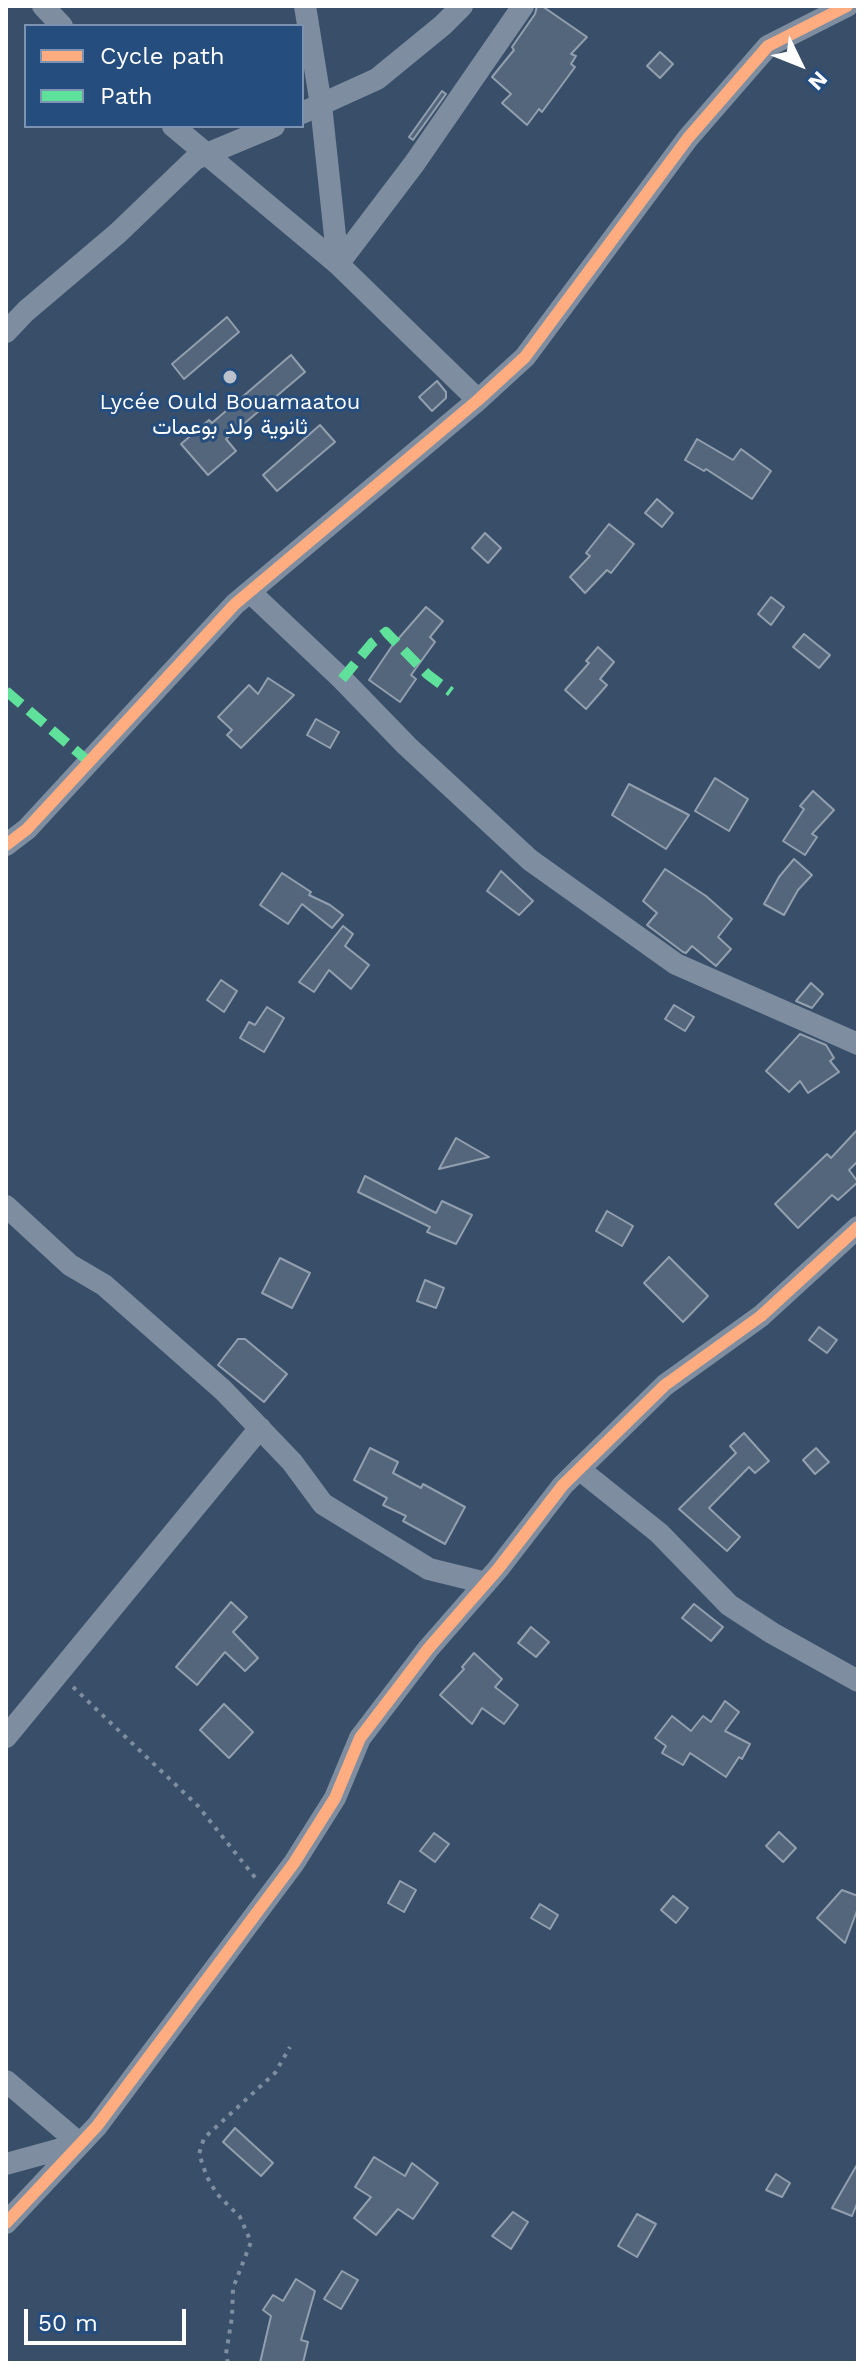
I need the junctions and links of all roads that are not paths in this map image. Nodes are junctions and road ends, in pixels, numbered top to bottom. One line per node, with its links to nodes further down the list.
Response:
1 (43, 6): 6 (street)
2 (305, 6): 7 (street)
3 (462, 6): 7 (street)
4 (523, 6): 11 (street)
5 (847, 6): 13 (street)
6 (60, 24)
7 (311, 109): 11 (street)
8 (175, 128): 10 (street)
9 (269, 128): 10 (street)
10 (206, 154): 11 (street); 12 (street)
11 (338, 264): 13 (street)
12 (6, 332)
13 (478, 400): 14 (street)
14 (250, 592): 15 (street); 16 (street)
15 (6, 845)
16 (858, 1044)
17 (6, 1206): 19 (street)
18 (858, 1227): 20 (street)
19 (260, 1428): 21 (street); 23 (street)
20 (579, 1469): 21 (street); 22 (street)
21 (486, 1583): 25 (street)
22 (858, 1681)
23 (6, 1737)
24 (6, 2081): 25 (street)
25 (80, 2144): 26 (street); 27 (street)
26 (6, 2164)
27 (6, 2223)

